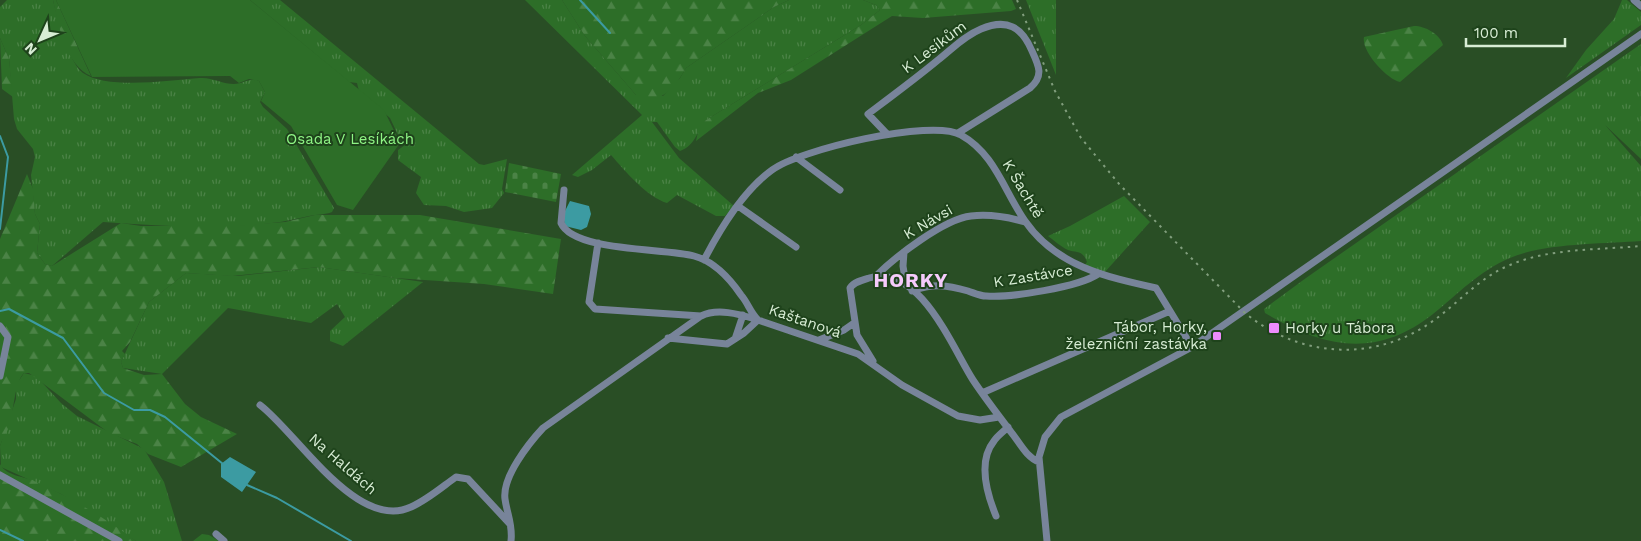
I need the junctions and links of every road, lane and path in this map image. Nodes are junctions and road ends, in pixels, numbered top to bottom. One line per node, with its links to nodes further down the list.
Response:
1 (1634, 0): 2 (street)
2 (1641, 6)
3 (1641, 34): 28 (street)
4 (958, 133): 5 (street); 5 (street, K Lesíkům); 10 (street, K Šachtě)
5 (887, 134): 6 (street)
6 (796, 157): 8 (street); 9 (street)
7 (564, 190): 11 (street, Kaštanová)
8 (840, 190)
9 (738, 206): 12 (street); 14 (street)
10 (1025, 222): 13 (street, K Návsi); 15 (street, K Šachtě)
11 (598, 243): 14 (street, Kaštanová); 21 (street)
12 (796, 247)
13 (904, 252): 16 (street, K Návsi); 17 (street, K Návsi)
14 (704, 260): 22 (street, Kaštanová)
15 (1098, 274): 18 (street, K Zastávce); 19 (street, K Šachtě)
16 (876, 276): 17 (street); 23 (street, K Návsi)
17 (906, 285): 18 (street)
18 (912, 291): 31 (street)
19 (1170, 311): 28 (street, K Šachtě); 31 (street)
20 (743, 315): 21 (street); 22 (street); 26 (street)
21 (701, 316): 25 (street)
22 (758, 320): 26 (street); 27 (street, Kaštanová)
23 (854, 323): 27 (street); 29 (street, K Návsi)
24 (0, 326): 30 (street)
25 (668, 338): 26 (street); 38 (street)
26 (736, 339)
27 (817, 341): 29 (street, Kaštanová)
28 (1192, 347): 35 (street)
29 (875, 365): 33 (street, Kaštanová)
30 (0, 376)
31 (982, 394): 33 (street)
32 (260, 405): 38 (street, Na Haldách)
33 (999, 417): 34 (street)
34 (1008, 428): 35 (street); 37 (street)
35 (1039, 462): 43 (street)
36 (0, 475): 40 (street)
37 (996, 516)
38 (511, 526): 42 (street)
39 (216, 534): 41 (street)
40 (119, 541)
41 (224, 541)
42 (511, 541)
43 (1048, 541)

